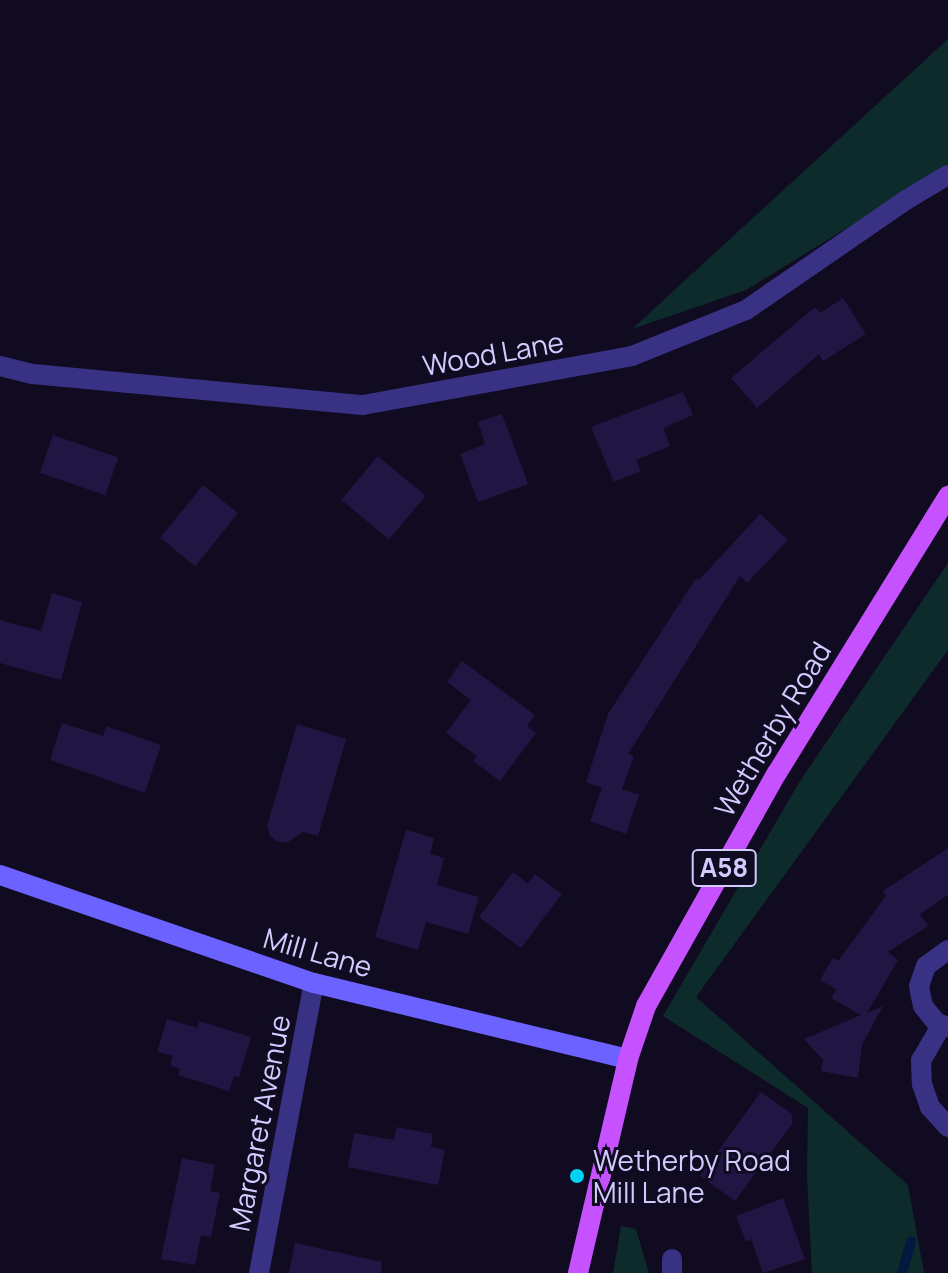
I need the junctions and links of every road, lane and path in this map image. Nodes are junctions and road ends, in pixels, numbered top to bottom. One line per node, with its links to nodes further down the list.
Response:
1 (948, 175): 2 (street, Wood Lane)
2 (0, 366)
3 (948, 496): 8 (main road, Wetherby Road / A58)
4 (0, 875): 6 (street, Mill Lane)
5 (948, 950): 7 (street)
6 (314, 983): 8 (street, Mill Lane); 10 (street, Margaret Avenue)
7 (945, 1026): 9 (street)
8 (628, 1059): 11 (main road, Wetherby Road / A58)
9 (948, 1127)
10 (259, 1273)
11 (578, 1273)

